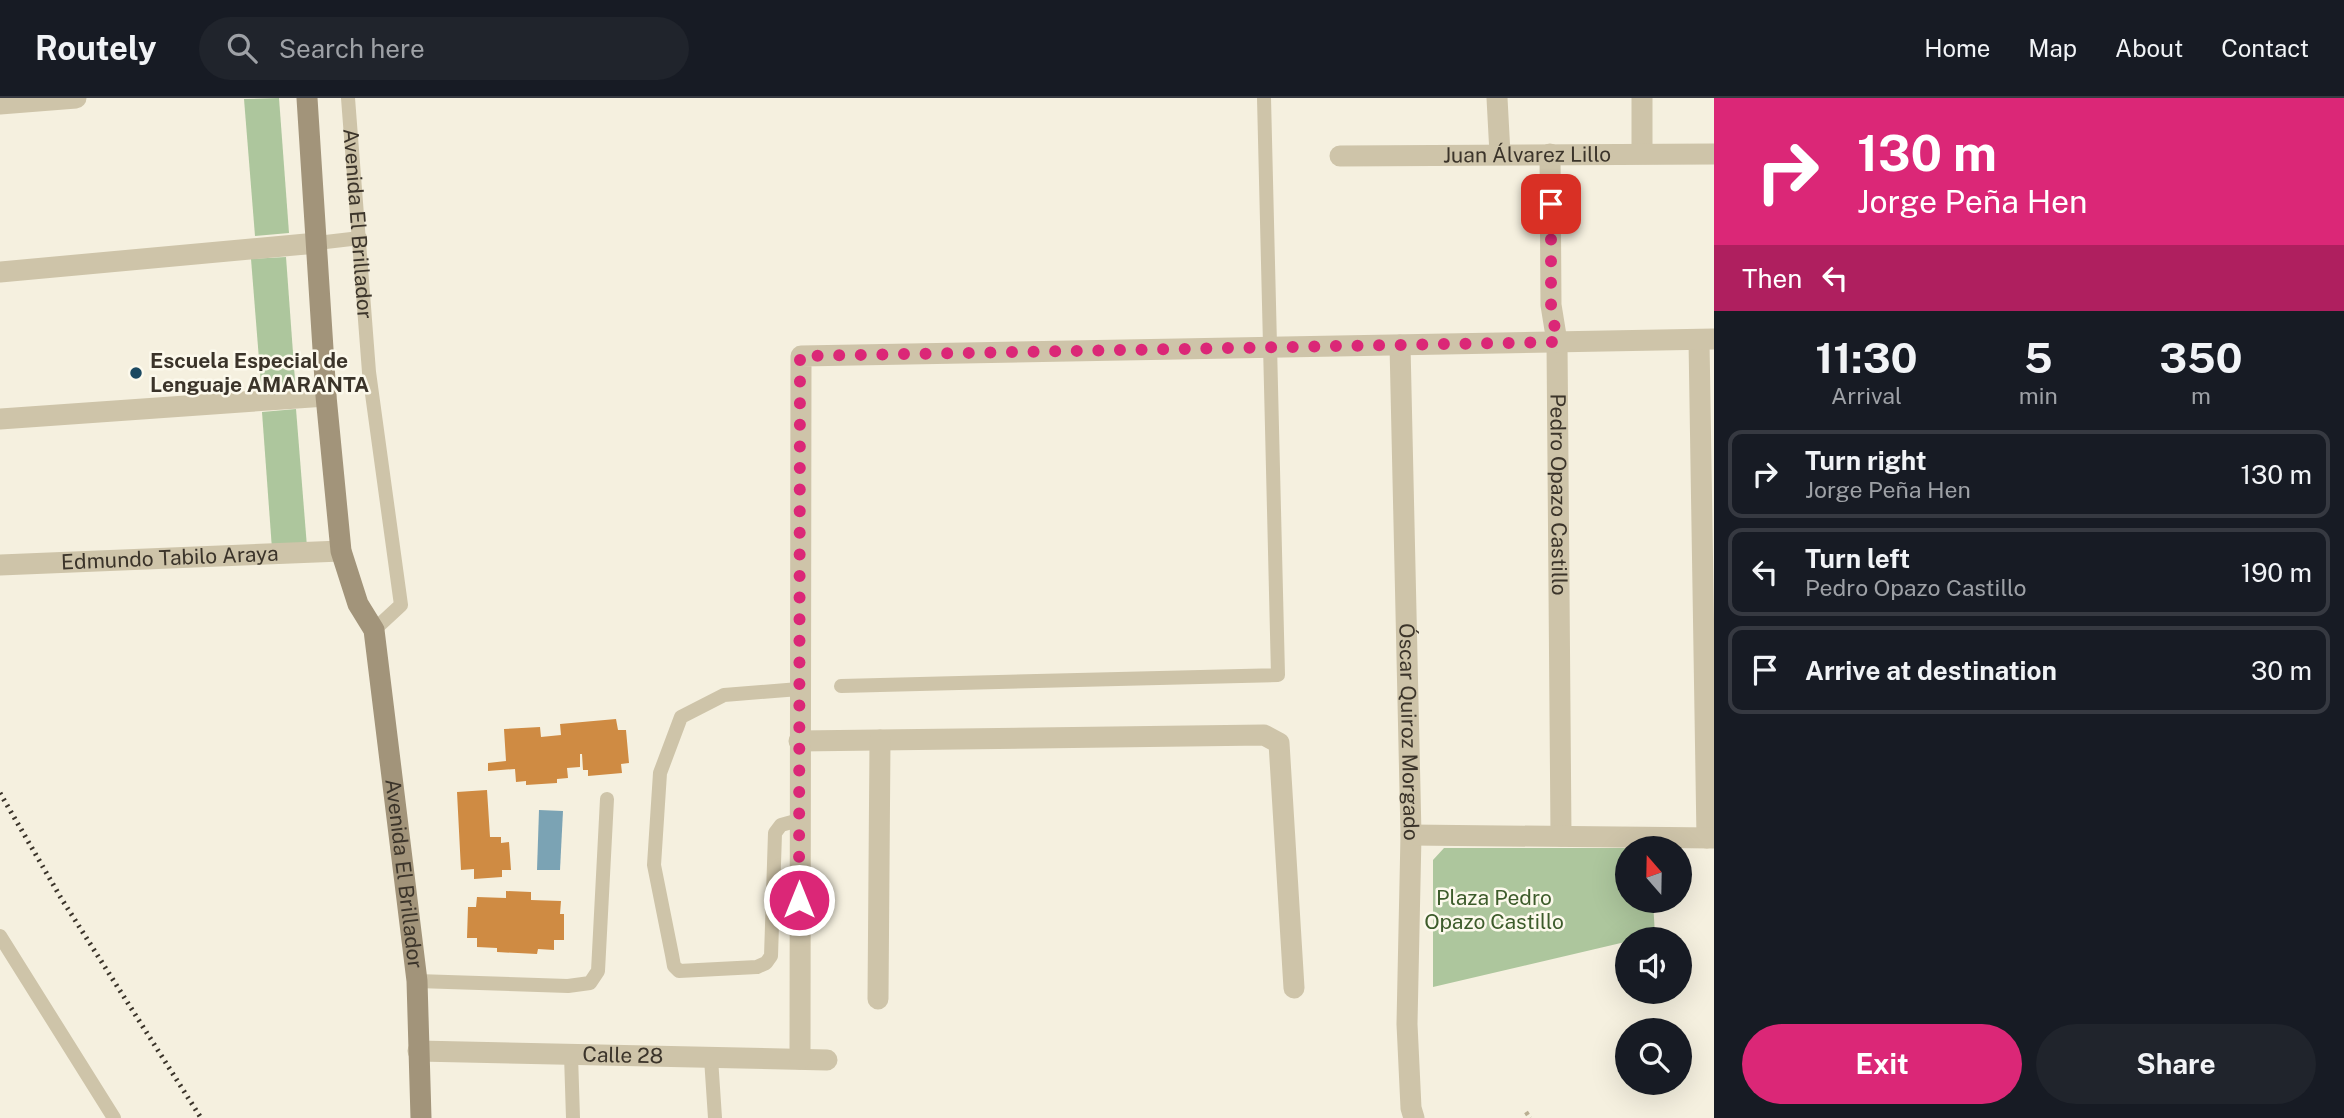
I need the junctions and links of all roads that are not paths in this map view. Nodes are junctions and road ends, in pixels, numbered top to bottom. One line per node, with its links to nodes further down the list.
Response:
1 (76, 98): 7 (street)
2 (307, 98): 14 (street, Avenida El Brillador)
3 (348, 98): 13 (lane, Avenida El Brillador)
4 (1264, 98): 19 (lane)
5 (1497, 98): 9 (street)
6 (1642, 98): 8 (street)
7 (0, 104)
8 (1642, 153): 10 (street, Juan Álvarez Lillo); 11 (street, Juan Álvarez Lillo)
9 (1500, 154): 10 (street, Juan Álvarez Lillo); 12 (street, Juan Álvarez Lillo)
10 (1550, 154): 17 (street, Pedro Opazo Castillo)
11 (1714, 154)
12 (1340, 156)
13 (360, 238): 14 (lane); 24 (lane, Avenida El Brillador)
14 (317, 243): 15 (street); 20 (street, Avenida El Brillador)
15 (0, 272)
16 (1706, 340): 17 (street); 33 (street)
17 (1557, 342): 18 (street); 32 (street, Pedro Opazo Castillo)
18 (1400, 345): 19 (street); 31 (street, Óscar Quiroz Morgado)
19 (1270, 347): 25 (lane); 26 (street)
20 (326, 396): 21 (street); 22 (street, Avenida El Brillador)
21 (0, 419)
22 (341, 551): 23 (street, Edmundo Tabilo Araya); 24 (street, Avenida El Brillador)
23 (0, 565)
24 (374, 630): 35 (street, Avenida El Brillador)
25 (841, 686)
26 (799, 689): 28 (street); 30 (lane)
27 (880, 740): 28 (street); 36 (street); 37 (street)
28 (799, 741): 30 (street)
29 (607, 799): 35 (lane)
30 (799, 820): 41 (street)
31 (1411, 835): 32 (street); 47 (street, Óscar Quiroz Morgado)
32 (1561, 836): 33 (street)
33 (1711, 838)
34 (0, 936): 43 (lane)
35 (417, 981): 38 (street, Avenida El Brillador)
36 (1294, 988)
37 (878, 999)
38 (418, 1051): 39 (street, Calle 28); 44 (street, Avenida El Brillador)
39 (571, 1055): 40 (street, Calle 28); 45 (lane)
40 (711, 1058): 41 (street, Calle 28); 46 (lane)
41 (800, 1059): 42 (street, Calle 28)
42 (827, 1060)
43 (114, 1118)
44 (421, 1118)
45 (573, 1118)
46 (715, 1118)
47 (1414, 1118)

